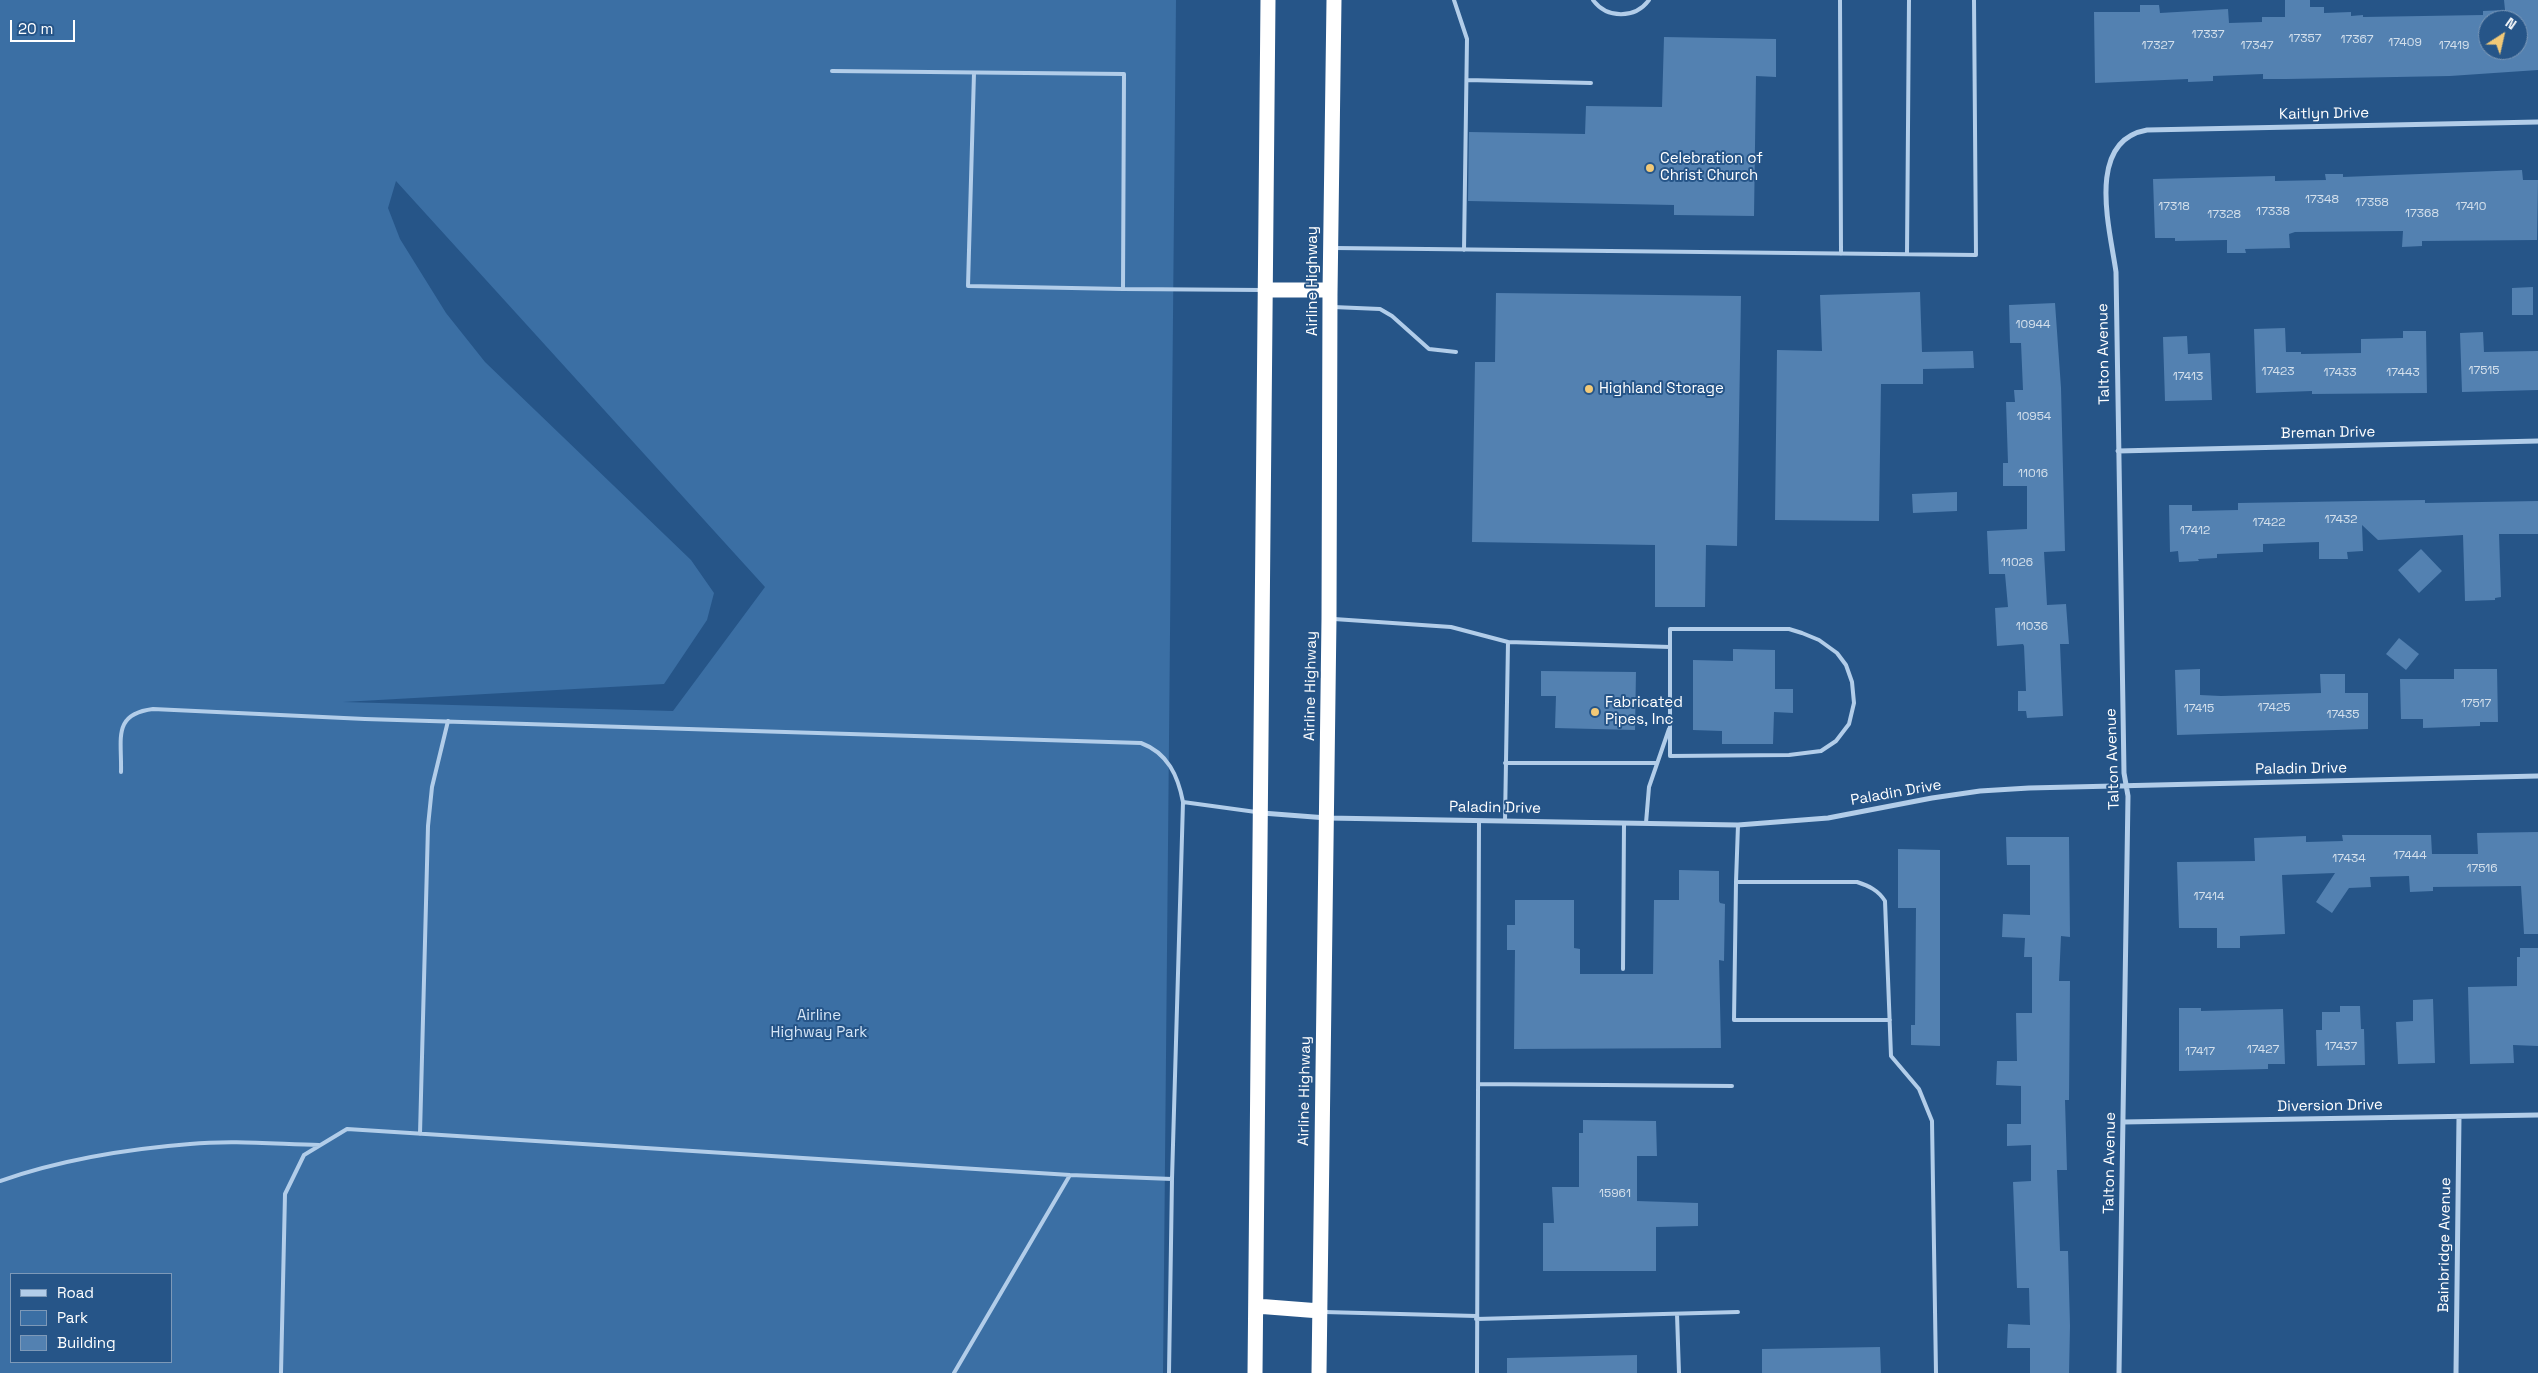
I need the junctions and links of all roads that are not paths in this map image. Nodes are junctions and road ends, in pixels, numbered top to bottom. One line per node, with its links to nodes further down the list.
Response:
1 (1268, 0): 20 (highway)
2 (1334, 0): 15 (highway, Airline Highway)
3 (1454, 0): 11 (lane)
4 (1593, 0): 5 (lane)
5 (1649, 0)
6 (1840, 0): 17 (lane)
7 (1908, 0): 18 (lane)
8 (1974, 0): 18 (lane)
9 (832, 71): 10 (lane)
10 (974, 73): 19 (lane); 19 (lane)
11 (1467, 80): 12 (lane); 16 (lane)
12 (1591, 83)
13 (2538, 122): 14 (street, Kaitlyn Drive)
14 (2116, 147): 25 (street, Talton Avenue)
15 (1330, 248): 16 (lane); 21 (highway, Airline Highway)
16 (1464, 250): 17 (lane)
17 (1841, 254): 18 (lane)
18 (1908, 254)
19 (1123, 288): 20 (lane)
20 (1264, 290): 21 (highway); 37 (highway)
21 (1330, 290): 22 (highway, Airline Highway)
22 (1330, 307): 23 (lane); 26 (highway, Airline Highway)
23 (1456, 352)
24 (2538, 441): 25 (street, Breman Drive)
25 (2118, 451): 35 (street, Talton Avenue)
26 (1329, 619): 27 (lane); 38 (highway, Airline Highway)
27 (1508, 642): 28 (lane); 31 (lane)
28 (1670, 647): 30 (lane); 30 (lane)
29 (448, 721): 33 (lane); 36 (lane); 52 (lane)
30 (1670, 727): 32 (lane)
31 (1505, 763): 32 (lane); 40 (lane)
32 (1657, 764): 42 (lane)
33 (122, 772)
34 (2538, 776): 35 (street, Paladin Drive)
35 (2126, 785): 43 (street, Paladin Drive); 51 (street, Talton Avenue)
36 (1183, 802): 37 (lane); 55 (lane)
37 (1259, 812): 38 (street, Paladin Drive); 57 (highway)
38 (1327, 818): 39 (street, Paladin Drive); 58 (highway, Airline Highway)
39 (1479, 821): 40 (street, Paladin Drive); 47 (lane)
40 (1505, 821): 41 (street, Paladin Drive)
41 (1624, 823): 42 (street, Paladin Drive); 45 (lane)
42 (1646, 824): 43 (street, Paladin Drive)
43 (1738, 826): 44 (lane)
44 (1736, 882): 46 (lane); 46 (lane)
45 (1623, 970)
46 (1890, 1020): 69 (lane)
47 (1478, 1084): 48 (lane); 61 (lane)
48 (1732, 1086)
49 (2538, 1115): 50 (street, Diversion Drive)
50 (2459, 1117): 51 (street, Diversion Drive); 71 (street, Bainbridge Avenue)
51 (2123, 1122): 70 (street, Talton Avenue)
52 (420, 1134): 53 (lane); 54 (lane)
53 (321, 1145): 56 (lane); 62 (lane)
54 (1070, 1175): 55 (lane); 63 (lane)
55 (1172, 1179): 64 (lane)
56 (0, 1181)
57 (1256, 1306): 58 (highway); 65 (highway)
58 (1320, 1311): 61 (lane); 66 (highway, Airline Highway)
59 (1738, 1312): 60 (lane)
60 (1677, 1314): 61 (lane); 68 (lane)
61 (1476, 1317): 67 (lane)
62 (281, 1373)
63 (954, 1373)
64 (1169, 1373)
65 (1255, 1373)
66 (1319, 1373)
67 (1477, 1373)
68 (1679, 1373)
69 (1936, 1373)
70 (2119, 1373)
71 (2456, 1373)

